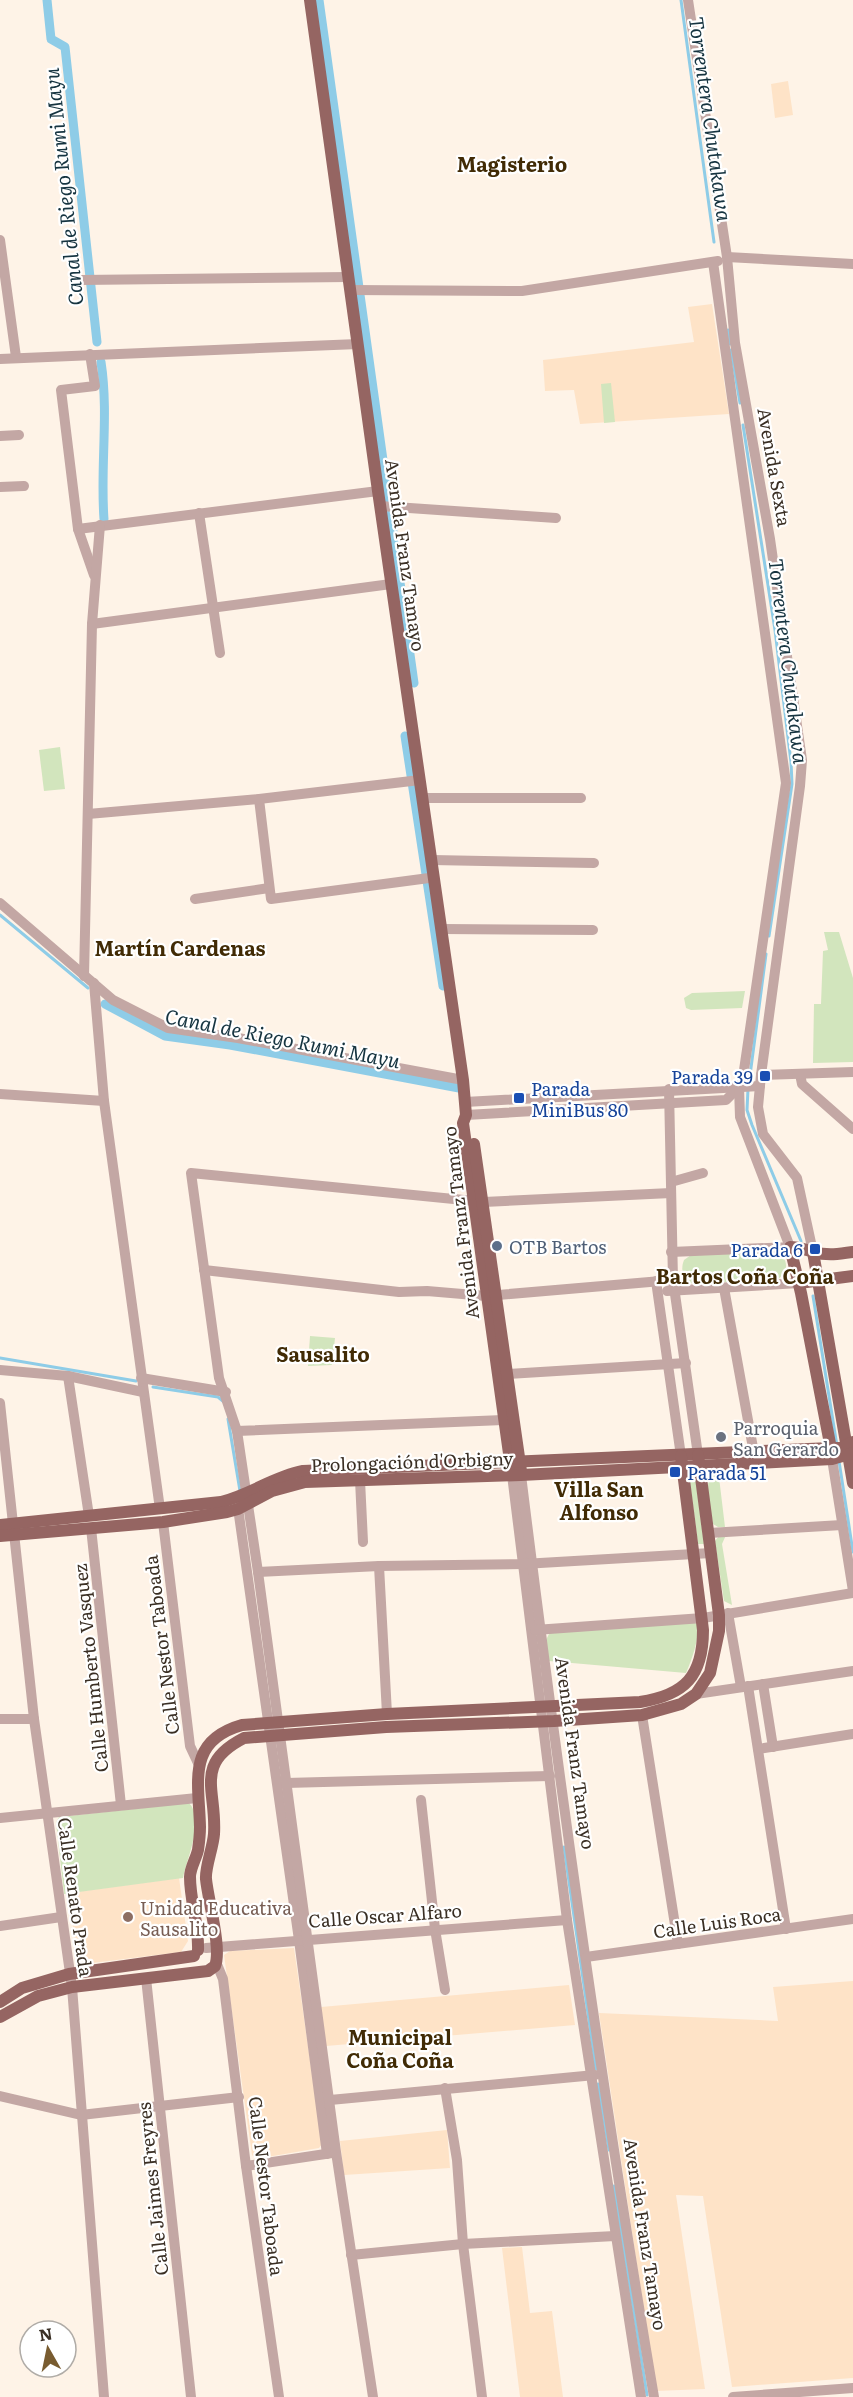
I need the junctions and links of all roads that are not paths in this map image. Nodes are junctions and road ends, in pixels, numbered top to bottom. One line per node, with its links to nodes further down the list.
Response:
1 (310, 0): 7 (main road, Avenida Franz Tamayo)
2 (688, 0): 4 (street, Avenida Sexta)
3 (0, 240): 10 (street)
4 (720, 260): 5 (street); 7 (street); 12 (street, Avenida Sexta)
5 (853, 264)
6 (81, 280): 7 (street)
7 (349, 283): 8 (main road, Avenida Franz Tamayo)
8 (358, 344): 9 (street); 17 (main road, Avenida Franz Tamayo)
9 (90, 354): 10 (street); 22 (street)
10 (16, 357): 11 (street)
11 (0, 358)
12 (742, 418): 41 (street, Avenida Sexta); 41 (street, Avenida Sexta)
13 (19, 435): 14 (street)
14 (0, 436)
15 (24, 486): 16 (street)
16 (0, 487)
17 (378, 491): 18 (main road, Avenida Franz Tamayo); 19 (street)
18 (380, 507): 20 (street); 24 (main road, Avenida Franz Tamayo)
19 (199, 513): 21 (street); 25 (street)
20 (556, 518)
21 (100, 525): 22 (street); 23 (street)
22 (78, 529): 23 (street)
23 (96, 581): 26 (street)
24 (392, 584): 25 (street); 28 (main road, Avenida Franz Tamayo)
25 (213, 608): 26 (street); 27 (street)
26 (92, 624): 32 (street)
27 (220, 653)
28 (420, 780): 29 (main road, Avenida Franz Tamayo); 31 (street)
29 (423, 798): 30 (street); 33 (main road, Avenida Franz Tamayo)
30 (581, 798)
31 (259, 799): 32 (street); 36 (street)
32 (88, 814): 42 (street)
33 (432, 860): 34 (street); 35 (main road, Avenida Franz Tamayo)
34 (594, 863)
35 (434, 875): 36 (street); 39 (main road, Avenida Franz Tamayo)
36 (269, 888): 37 (street)
37 (195, 899)
38 (0, 903): 42 (street)
39 (442, 929): 40 (street); 46 (main road, Avenida Franz Tamayo)
40 (593, 930)
41 (768, 941): 47 (street, Avenida Sexta); 47 (street, Avenida Sexta)
42 (84, 976): 43 (street)
43 (94, 983): 46 (street); 50 (street, Calle Nestor Taboada)
44 (853, 1071): 45 (street)
45 (800, 1074): 47 (street); 53 (street)
46 (464, 1080): 52 (main road, Avenida Franz Tamayo)
47 (751, 1084): 48 (street); 51 (street); 57 (street, Avenida Sexta); 57 (street, Avenida Sexta)
48 (669, 1089): 51 (street); 52 (street)
49 (0, 1094): 50 (street)
50 (104, 1101): 72 (street, Calle Nestor Taboada)
51 (670, 1102): 52 (street); 55 (street)
52 (465, 1108): 56 (main road, Avenida Franz Tamayo)
53 (853, 1129)
54 (703, 1173): 55 (street)
55 (671, 1188): 56 (street); 58 (street)
56 (479, 1201): 60 (street); 66 (main road, Avenida Franz Tamayo)
57 (801, 1249): 58 (street); 59 (main road); 62 (main road, Avenida Sexta); 62 (main road, Avenida Sexta)
58 (671, 1252): 63 (street)
59 (853, 1252)
60 (204, 1270): 66 (street); 74 (street)
61 (853, 1276): 62 (main road)
62 (809, 1281): 65 (street); 78 (main road, Avenida Sexta); 78 (main road, Avenida Sexta)
63 (674, 1285): 64 (street); 65 (street); 67 (street)
64 (657, 1287): 66 (street); 68 (street)
65 (724, 1288): 79 (street)
66 (491, 1296): 70 (main road, Avenida Franz Tamayo); 76 (main road, Avenida Franz Tamayo)
67 (686, 1363): 68 (street); 80 (street)
68 (669, 1364): 70 (street); 81 (street)
69 (0, 1370): 71 (street)
70 (508, 1374): 82 (main road, Avenida Franz Tamayo)
71 (68, 1376): 73 (street); 87 (street, Calle Humberto Vasquez)
72 (141, 1378): 73 (street, Calle Nestor Taboada); 74 (street)
73 (143, 1392): 86 (street, Calle Nestor Taboada)
74 (226, 1392): 77 (street)
75 (0, 1403): 90 (street, Calle Renato Prada)
76 (503, 1420): 77 (street); 82 (main road, Avenida Franz Tamayo)
77 (237, 1431): 85 (street)
78 (841, 1451): 79 (main road, Prolongación d'Orbigny); 84 (main road, Avenida Sexta); 89 (street, Avenida Sexta)
79 (755, 1458): 80 (main road, Prolongación d'Orbigny)
80 (699, 1460): 81 (main road, Prolongación d'Orbigny); 91 (main road)
81 (681, 1461): 82 (main road, Prolongación d'Orbigny); 95 (main road)
82 (516, 1469): 83 (main road, Prolongación d'Orbigny); 85 (main road, Prolongación d'Orbigny); 96 (street, Avenida Franz Tamayo)
83 (360, 1480): 85 (main road, Prolongación d'Orbigny); 93 (street)
84 (853, 1482)
85 (242, 1501): 86 (main road, Prolongación d'Orbigny); 98 (street); 113 (street)
86 (162, 1515): 87 (main road, Prolongación d'Orbigny); 117 (street, Calle Nestor Taboada)
87 (90, 1522): 90 (main road, Prolongación d'Orbigny); 122 (street, Calle Humberto Vasquez)
88 (0, 1525): 90 (main road, Prolongación d'Orbigny)
89 (842, 1525): 91 (street); 99 (street, Avenida Sexta)
90 (14, 1530): 92 (main road, Prolongación d'Orbigny); 111 (street, Calle Renato Prada)
91 (709, 1533): 94 (main road)
92 (0, 1536)
93 (363, 1542)
94 (711, 1553): 95 (street); 100 (main road)
95 (694, 1555): 96 (street); 101 (main road)
96 (527, 1563): 97 (street); 102 (street, Avenida Franz Tamayo)
97 (379, 1566): 98 (street); 108 (street)
98 (258, 1572): 113 (street)
99 (853, 1592): 100 (street)
100 (724, 1614): 101 (street); 105 (street); 106 (main road)
101 (703, 1618): 102 (street); 107 (main road)
102 (535, 1630): 107 (street, Avenida Franz Tamayo)
103 (853, 1671): 104 (street)
104 (763, 1684): 105 (street); 115 (street)
105 (744, 1687): 106 (street); 116 (street)
106 (696, 1694): 109 (main road)
107 (547, 1707): 108 (main road); 112 (street, Avenida Franz Tamayo)
108 (387, 1714): 113 (main road)
109 (642, 1715): 112 (main road); 132 (street)
110 (0, 1719): 111 (street)
111 (34, 1719): 123 (street, Calle Renato Prada)
112 (549, 1721): 113 (main road); 118 (street, Avenida Franz Tamayo); 134 (street, Avenida Franz Tamayo)
113 (274, 1729): 117 (main road); 119 (street); 131 (street); 133 (main road)
114 (853, 1734): 115 (street)
115 (773, 1747): 116 (street)
116 (758, 1749): 130 (street)
117 (198, 1762): 120 (main road)
118 (550, 1776): 119 (street); 127 (street, Avenida Franz Tamayo)
119 (286, 1783): 131 (street)
120 (197, 1798): 122 (street); 133 (main road)
121 (421, 1800): 129 (street)
122 (121, 1805): 123 (street)
123 (47, 1813): 124 (street); 125 (street, Calle Renato Prada)
124 (0, 1818)
125 (61, 1917): 128 (street); 135 (street, Calle Renato Prada)
126 (853, 1919): 130 (street, Calle Luis Roca)
127 (567, 1920): 129 (street, Calle Oscar Alfaro); 142 (street, Avenida Franz Tamayo)
128 (0, 1926)
129 (435, 1929): 131 (street, Calle Oscar Alfaro); 138 (street)
130 (786, 1929): 132 (street, Calle Luis Roca)
131 (304, 1940): 133 (street, Calle Oscar Alfaro); 146 (street); 149 (street)
132 (678, 1944): 134 (street, Calle Luis Roca)
133 (207, 1958): 135 (main road, Calle Oscar Alfaro); 136 (main road, Calle Oscar Alfaro); 145 (street, Calle Nestor Taboada)
134 (586, 1958): 141 (street, Avenida Franz Tamayo)
135 (69, 1974): 137 (street, Calle Renato Prada); 139 (main road, Calle Oscar Alfaro)
136 (146, 1978): 137 (main road, Calle Oscar Alfaro); 147 (street, Calle Jaimes Freyres)
137 (72, 1987): 140 (main road, Calle Oscar Alfaro); 148 (street, Calle Renato Prada)
138 (445, 1990)
139 (0, 2002)
140 (0, 2017)
141 (603, 2074): 142 (street); 161 (street, Avenida Franz Tamayo)
142 (591, 2076): 143 (street); 151 (street, Avenida Franz Tamayo)
143 (445, 2088): 146 (street); 152 (street)
144 (0, 2096): 148 (street)
145 (238, 2097): 147 (street); 150 (street, Calle Nestor Taboada)
146 (330, 2100): 149 (street)
147 (160, 2107): 148 (street); 156 (street, Calle Jaimes Freyres)
148 (81, 2115): 155 (street, Calle Renato Prada)
149 (332, 2153): 150 (street); 153 (street)
150 (246, 2166): 157 (street, Calle Nestor Taboada)
151 (615, 2235): 152 (street); 160 (street, Avenida Franz Tamayo)
152 (463, 2244): 153 (street); 159 (street)
153 (351, 2255): 158 (street)
154 (853, 2388): 162 (street)
155 (104, 2397)
156 (191, 2397)
157 (279, 2397)
158 (373, 2397)
159 (482, 2397)
160 (641, 2397)
161 (654, 2397)
162 (733, 2397)

